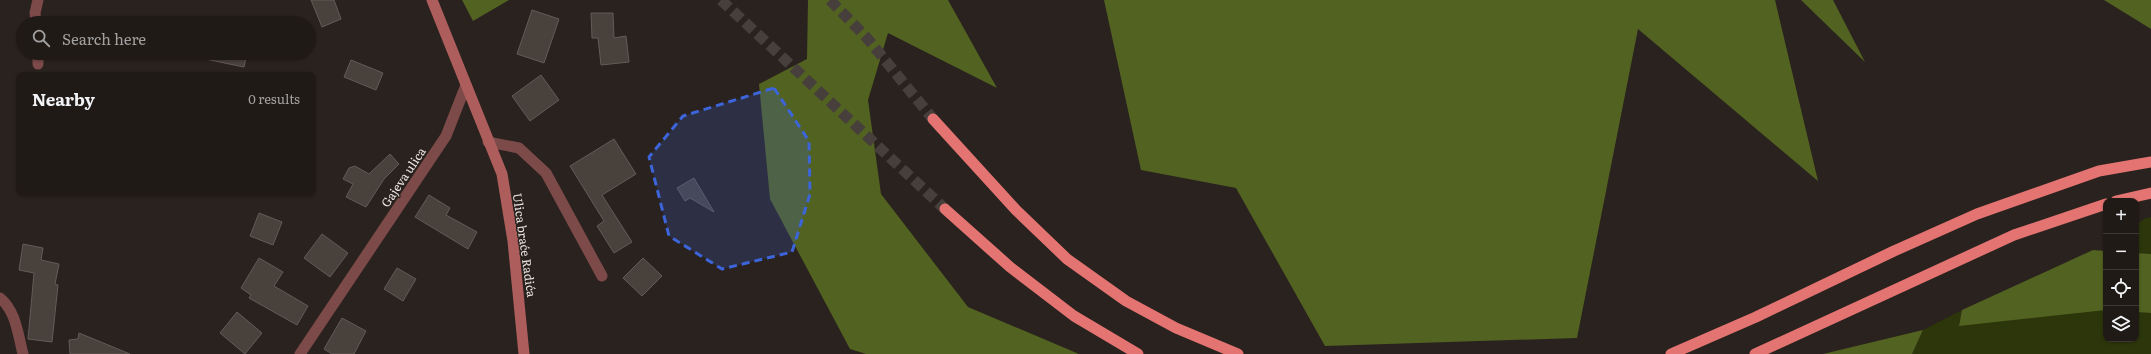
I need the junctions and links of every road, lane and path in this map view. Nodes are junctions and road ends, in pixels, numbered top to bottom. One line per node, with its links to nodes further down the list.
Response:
1 (38, 0): 3 (street)
2 (432, 0): 4 (main road)
3 (35, 16)
4 (466, 84): 6 (main road, Ulica braće Radića); 16 (street, Gajeva ulica)
5 (933, 119): 19 (highway)
6 (488, 142): 12 (street); 17 (main road, Ulica braće Radića)
7 (2151, 162): 14 (highway)
8 (2151, 193): 9 (highway)
9 (2129, 198)
10 (2103, 205): 20 (highway)
11 (945, 209): 18 (highway)
12 (602, 276)
13 (0, 298): 15 (street)
14 (1674, 353)
15 (23, 354)
16 (300, 354)
17 (524, 354)
18 (1138, 354)
19 (1238, 354)
20 (1755, 354)

